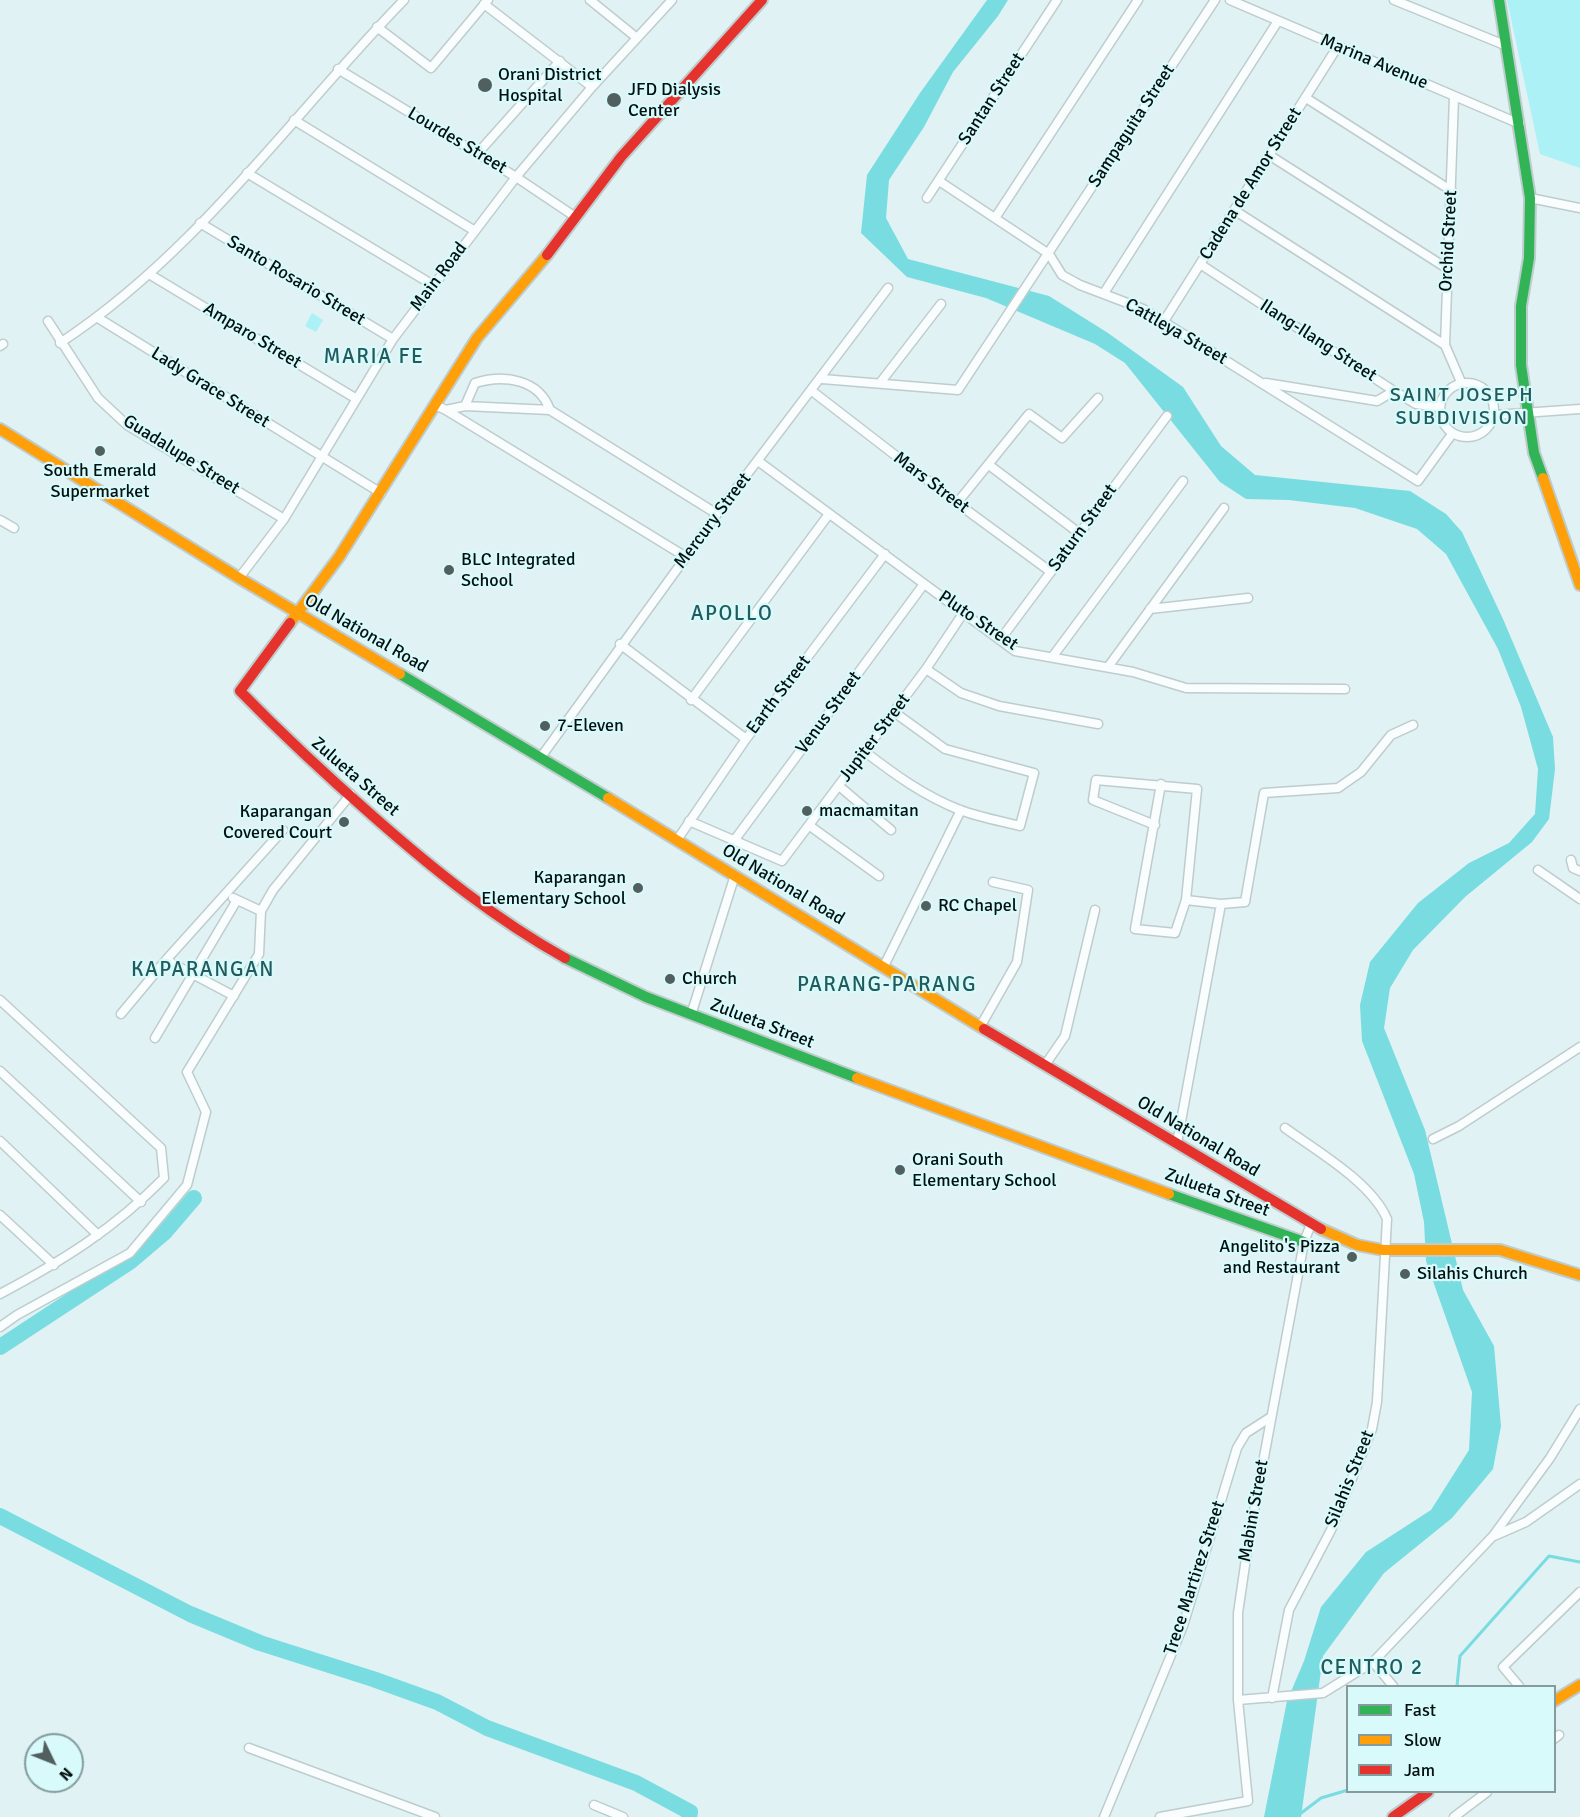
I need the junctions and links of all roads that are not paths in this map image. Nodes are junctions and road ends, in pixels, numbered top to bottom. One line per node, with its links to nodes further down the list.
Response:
1 (404, 0): 13 (street)
2 (590, 0): 14 (street)
3 (672, 0): 14 (street, Main Road)
4 (762, 0): 34 (street)
5 (1057, 0): 28 (street, Santan Street)
6 (1138, 0): 35 (street)
7 (1215, 0): 38 (street, Sampaguita Street)
8 (1230, 0): 12 (street, Marina Avenue)
9 (1394, 0): 16 (street)
10 (1500, 0): 16 (street)
11 (486, 2): 13 (street); 17 (street)
12 (1278, 21): 15 (street, Marina Avenue); 44 (street)
13 (377, 27): 18 (street)
14 (638, 38): 19 (street, Main Road)
15 (1338, 46): 20 (street, Marina Avenue); 21 (street, Cadena de Amor Street)
16 (1507, 46): 23 (street)
17 (560, 61): 19 (street); 24 (street)
18 (338, 69): 22 (street); 24 (street, Lourdes Street)
19 (592, 87): 27 (street, Main Road)
20 (1454, 97): 23 (street, Marina Avenue); 29 (street, Orchid Street)
21 (1306, 98): 25 (street, Cadena de Amor Street); 29 (street)
22 (294, 120): 26 (street); 37 (street)
23 (1520, 124): 31 (street)
24 (477, 154): 27 (street, Lourdes Street)
25 (1269, 155): 33 (street, Cadena de Amor Street); 40 (street)
26 (247, 173): 36 (street); 42 (street)
27 (516, 177): 34 (street, Lourdes Street); 37 (street, Main Road)
28 (939, 181): 30 (street, Santan Street); 35 (street, Cattleya Street)
29 (1452, 191): 40 (street, Orchid Street)
30 (927, 198)
31 (1530, 198): 32 (street); 66 (street)
32 (1580, 208)
33 (1234, 210): 39 (street, Cadena de Amor Street); 51 (street)
34 (574, 216): 60 (street)
35 (995, 218): 38 (street, Cattleya Street)
36 (200, 223): 41 (street); 49 (street, Santo Rosario Street)
37 (475, 231): 42 (street, Main Road)
38 (1049, 254): 44 (street, Cattleya Street); 54 (street, Sampaguita Street)
39 (1200, 264): 48 (street, Cadena de Amor Street); 57 (street, Ilang-Ilang Street)
40 (1448, 269): 51 (street, Orchid Street)
41 (149, 274): 46 (street); 58 (street, Amparo Street)
42 (434, 285): 49 (street, Main Road)
43 (888, 288): 52 (street, Mercury Street)
44 (1104, 293): 48 (street, Cattleya Street)
45 (941, 304): 54 (street)
46 (98, 318): 50 (street); 71 (street, Lady Grace Street)
47 (48, 321): 50 (street, Guadalupe Street)
48 (1164, 321): 55 (street, Cattleya Street)
49 (393, 339): 58 (street, Main Road)
50 (60, 343): 80 (street, Guadalupe Street)
51 (1445, 345): 53 (street, Orchid Street)
52 (822, 378): 54 (street); 56 (street, Mercury Street)
53 (1461, 382): 62 (street); 67 (street)
54 (880, 383)
55 (1263, 383): 57 (street); 70 (street, Cattleya Street)
56 (812, 391): 72 (street, Mercury Street); 76 (street, Mars Street)
57 (1394, 391): 62 (street, Ilang-Ilang Street)
58 (355, 398): 71 (street, Main Road)
59 (1098, 398): 73 (street)
60 (435, 405): 64 (street); 75 (street)
61 (465, 406): 64 (street); 65 (street); 65 (street)
62 (1439, 407): 70 (street)
63 (1580, 409): 66 (street)
64 (446, 410): 85 (street)
65 (550, 410): 78 (street)
66 (1528, 411): 67 (street); 89 (street)
67 (1495, 415): 70 (street)
68 (1167, 416): 83 (street, Saturn Street)
69 (0, 429): 87 (street, Old National Road)
70 (1452, 434)
71 (321, 457): 75 (street, Lady Grace Street); 80 (street, Main Road)
72 (758, 461): 78 (street, Mercury Street); 79 (street, Pluto Street)
73 (989, 465): 76 (street); 83 (street)
74 (1183, 481): 96 (street)
75 (381, 493): 93 (street)
76 (957, 503): 86 (street, Mars Street)
77 (1224, 508): 91 (street)
78 (717, 514): 85 (street, Mercury Street)
79 (829, 514): 84 (street, Pluto Street); 100 (street)
80 (284, 519): 87 (street, Main Road)
81 (0, 520): 82 (street)
82 (14, 528)
83 (1079, 533): 86 (street, Saturn Street)
84 (885, 554): 88 (street, Pluto Street); 104 (street, Earth Street)
85 (686, 557): 95 (street, Mercury Street)
86 (1051, 572): 94 (street, Saturn Street)
87 (239, 578): 93 (street, Old National Road)
88 (924, 584): 92 (street, Pluto Street); 117 (street, Venus Street)
89 (1580, 585)
90 (1248, 598): 91 (street)
91 (1150, 609): 97 (street)
92 (964, 612): 94 (street, Pluto Street); 98 (street, Jupiter Street)
93 (299, 613): 106 (street, Old National Road); 109 (street, Zulueta Street)
94 (1000, 640): 96 (street, Pluto Street)
95 (621, 645): 100 (street); 106 (street, Mercury Street)
96 (1053, 656): 97 (street, Pluto Street)
97 (1108, 667): 99 (street, Pluto Street)
98 (926, 669): 101 (street, Jupiter Street); 102 (street)
99 (1345, 689)
100 (691, 700): 104 (street)
101 (894, 712): 105 (street, Jupiter Street); 110 (street)
102 (1098, 724)
103 (1413, 725): 128 (street)
104 (746, 739): 111 (street, Earth Street)
105 (864, 751): 108 (street, Jupiter Street); 110 (street)
106 (541, 757): 116 (street, Old National Road)
107 (1161, 784): 112 (street); 112 (street); 127 (street)
108 (839, 786): 113 (street, Jupiter Street); 115 (street)
109 (351, 794): 130 (street); 137 (street, Zulueta Street)
110 (961, 810): 132 (street)
111 (689, 821): 116 (street, Earth Street); 117 (street)
112 (1155, 825): 127 (street)
113 (810, 826): 117 (street, Jupiter Street); 122 (street)
114 (283, 830): 124 (street)
115 (891, 830)
116 (677, 840): 121 (street, Old National Road)
117 (733, 842)
118 (1571, 860): 120 (street)
119 (1538, 870): 125 (street)
120 (1580, 871)
121 (735, 875): 132 (street, Old National Road); 137 (street)
122 (879, 876)
123 (993, 882): 138 (street)
124 (225, 894): 126 (street); 131 (street)
125 (1580, 898)
126 (237, 900): 130 (street); 133 (street)
127 (1186, 900): 128 (street)
128 (1221, 904): 146 (street)
129 (1095, 910): 141 (street)
130 (261, 911): 134 (street)
131 (166, 960): 133 (street); 136 (street)
132 (884, 966): 138 (street, Old National Road)
133 (192, 974): 134 (street); 139 (street)
134 (234, 996): 156 (street)
135 (0, 1000): 147 (street)
136 (121, 1014)
137 (691, 1015): 151 (street, Zulueta Street)
138 (980, 1027): 141 (street, Old National Road)
139 (155, 1038)
140 (1580, 1047): 144 (street)
141 (1045, 1065): 146 (street, Old National Road)
142 (0, 1071): 147 (street)
143 (1285, 1128): 152 (street, Silahis Street)
144 (1433, 1139)
145 (0, 1141): 150 (street)
146 (1178, 1143): 149 (street, Old National Road)
147 (141, 1202): 150 (street)
148 (0, 1215): 153 (street)
149 (1311, 1224): 151 (street, Mabini Street); 152 (street, Old National Road)
150 (98, 1235): 153 (street)
151 (1304, 1242): 158 (street, Mabini Street)
152 (1383, 1250): 154 (street, Old National Road); 166 (street, Silahis Street)
153 (54, 1265): 155 (street)
154 (1580, 1275)
155 (2, 1291)
156 (0, 1327)
157 (1580, 1409): 160 (street)
158 (1270, 1417): 167 (street, Mabini Street); 175 (street, Trece Martirez Street)
159 (1580, 1484): 160 (street)
160 (1493, 1536): 162 (street)
161 (1580, 1592): 164 (street)
162 (1373, 1662): 163 (street); 166 (street)
163 (1392, 1685)
164 (1518, 1685)
165 (1580, 1685): 168 (street)
166 (1272, 1698): 167 (street)
167 (1238, 1700): 176 (street, Mabini Street)
168 (1556, 1700)
169 (249, 1748): 173 (street)
170 (1425, 1793): 177 (street)
171 (1484, 1793): 178 (street)
172 (594, 1805): 174 (street)
173 (435, 1817)
174 (623, 1817)
175 (1104, 1817)
176 (1160, 1817)
177 (1393, 1817)
178 (1454, 1817)

